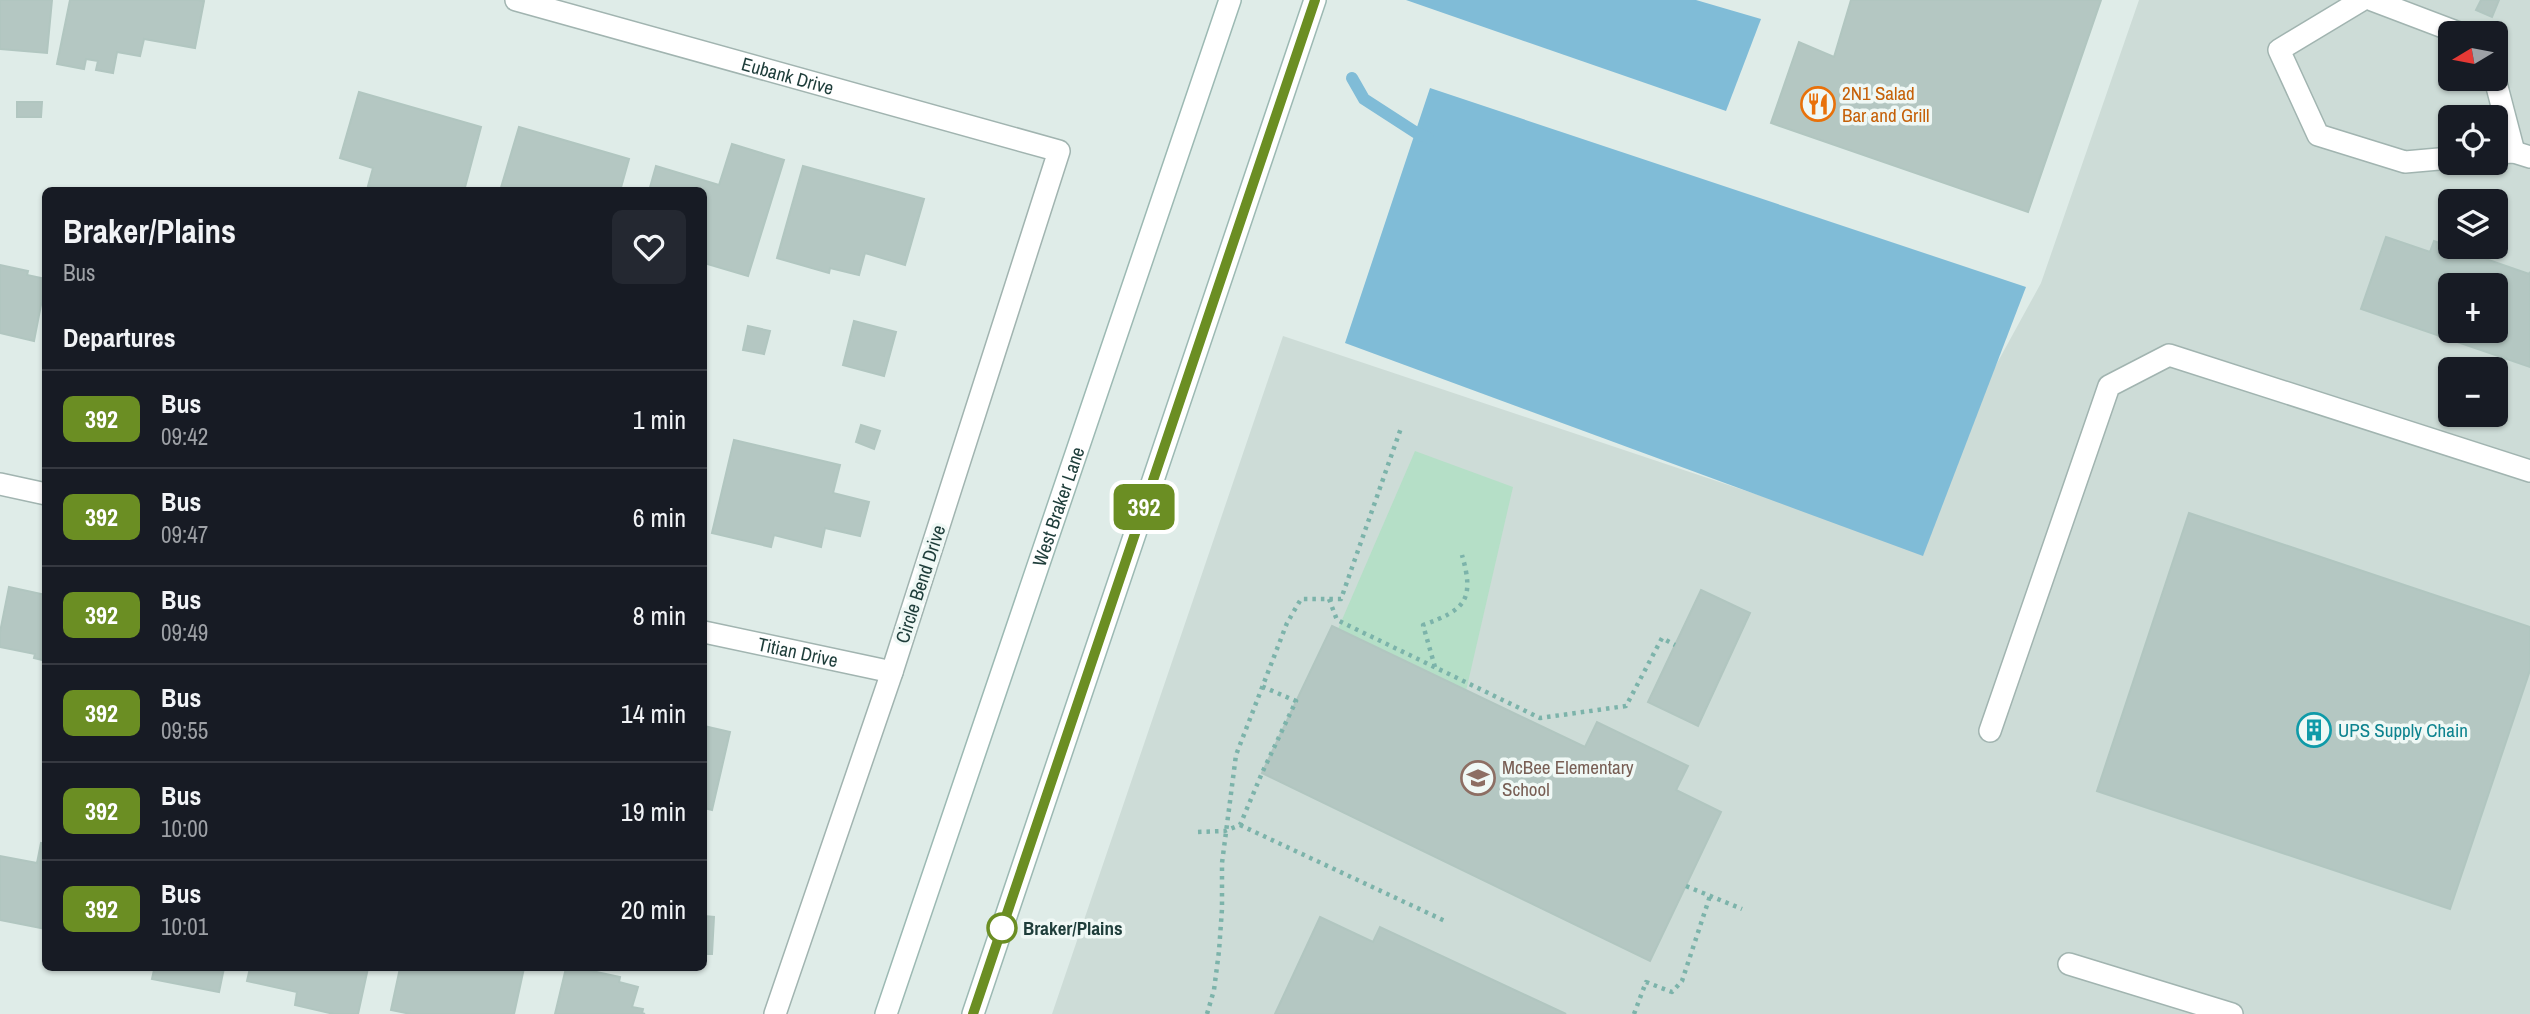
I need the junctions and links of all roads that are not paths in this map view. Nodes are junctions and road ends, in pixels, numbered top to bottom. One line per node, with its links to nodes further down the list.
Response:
1 (516, 0): 8 (main road, Eubank Drive)
2 (1230, 0): 19 (main road, West Braker Lane)
3 (1315, 0): 20 (main road)
4 (2362, 0): 10 (main road)
5 (2372, 0): 6 (main road)
6 (2438, 25)
7 (2498, 91): 9 (main road)
8 (1059, 151): 15 (main road, Circle Bend Drive)
9 (2513, 154)
10 (2438, 159)
11 (2530, 471): 16 (main road)
12 (0, 484): 13 (main road)
13 (42, 493)
14 (707, 633): 15 (main road, Titian Drive)
15 (892, 671): 18 (main road, Circle Bend Drive)
16 (1990, 731)
17 (2069, 964): 21 (main road)
18 (775, 1014)
19 (886, 1014)
20 (973, 1014)
21 (2232, 1014)

